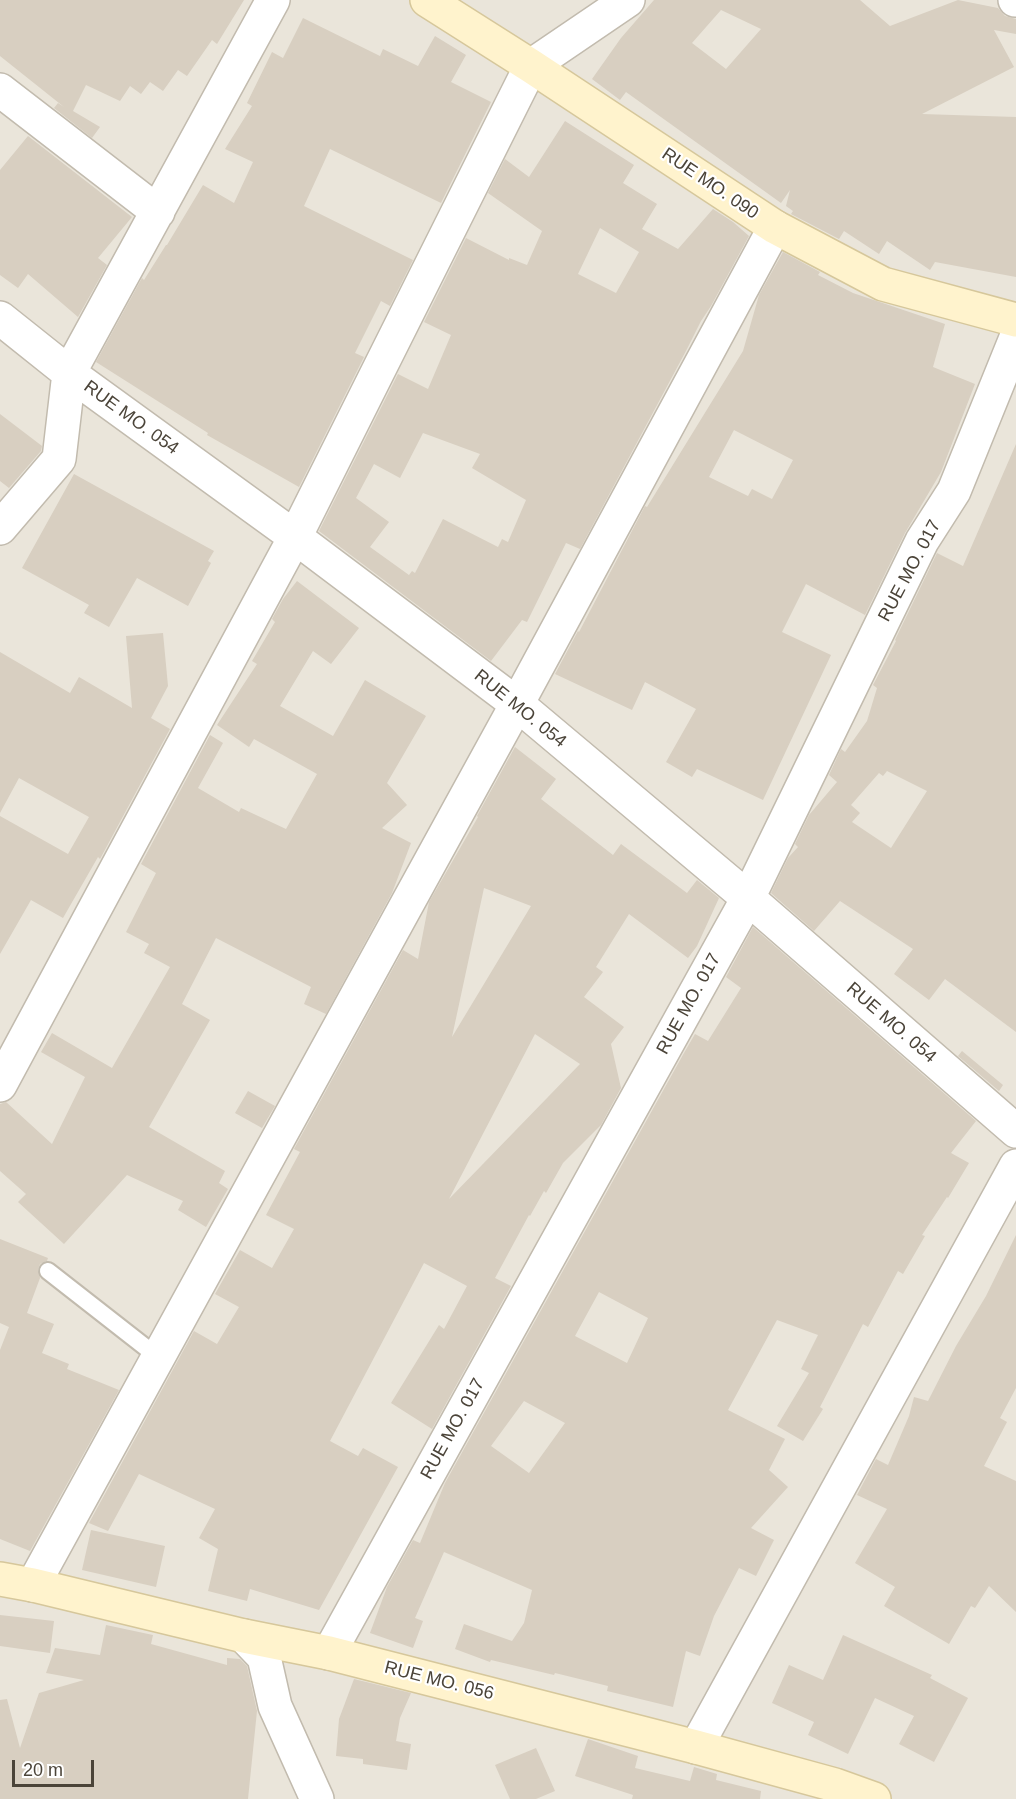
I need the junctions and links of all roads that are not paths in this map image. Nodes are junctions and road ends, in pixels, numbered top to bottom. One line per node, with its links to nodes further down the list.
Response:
1 (273, 0): 6 (street)
2 (427, 0): 4 (street, RUE MO. 090)
3 (628, 0): 4 (street)
4 (531, 66): 7 (street, RUE MO. 090); 13 (street)
5 (0, 90): 6 (street)
6 (158, 212): 11 (street)
7 (775, 227): 9 (street, RUE MO. 090); 14 (street)
8 (0, 318): 11 (street, RUE MO. 054)
9 (1016, 320)
10 (1016, 338): 15 (street, RUE MO. 017)
11 (69, 373): 12 (street); 13 (street, RUE MO. 054)
12 (0, 528)
13 (295, 537): 14 (street, RUE MO. 054); 16 (street)
14 (517, 704): 15 (street, RUE MO. 054); 20 (street)
15 (748, 898): 17 (street, RUE MO. 054); 24 (street, RUE MO. 017)
16 (0, 1085)
17 (1016, 1131)
18 (1016, 1166): 25 (street)
19 (48, 1271): 20 (lane)
20 (158, 1358): 22 (street)
21 (0, 1579): 22 (street, RUE MO. 056)
22 (33, 1585): 23 (street, RUE MO. 056)
23 (244, 1636): 24 (street, RUE MO. 056); 26 (street)
24 (329, 1653): 25 (street, RUE MO. 056)
25 (696, 1747): 27 (street, RUE MO. 056)
26 (317, 1799)
27 (874, 1799)

